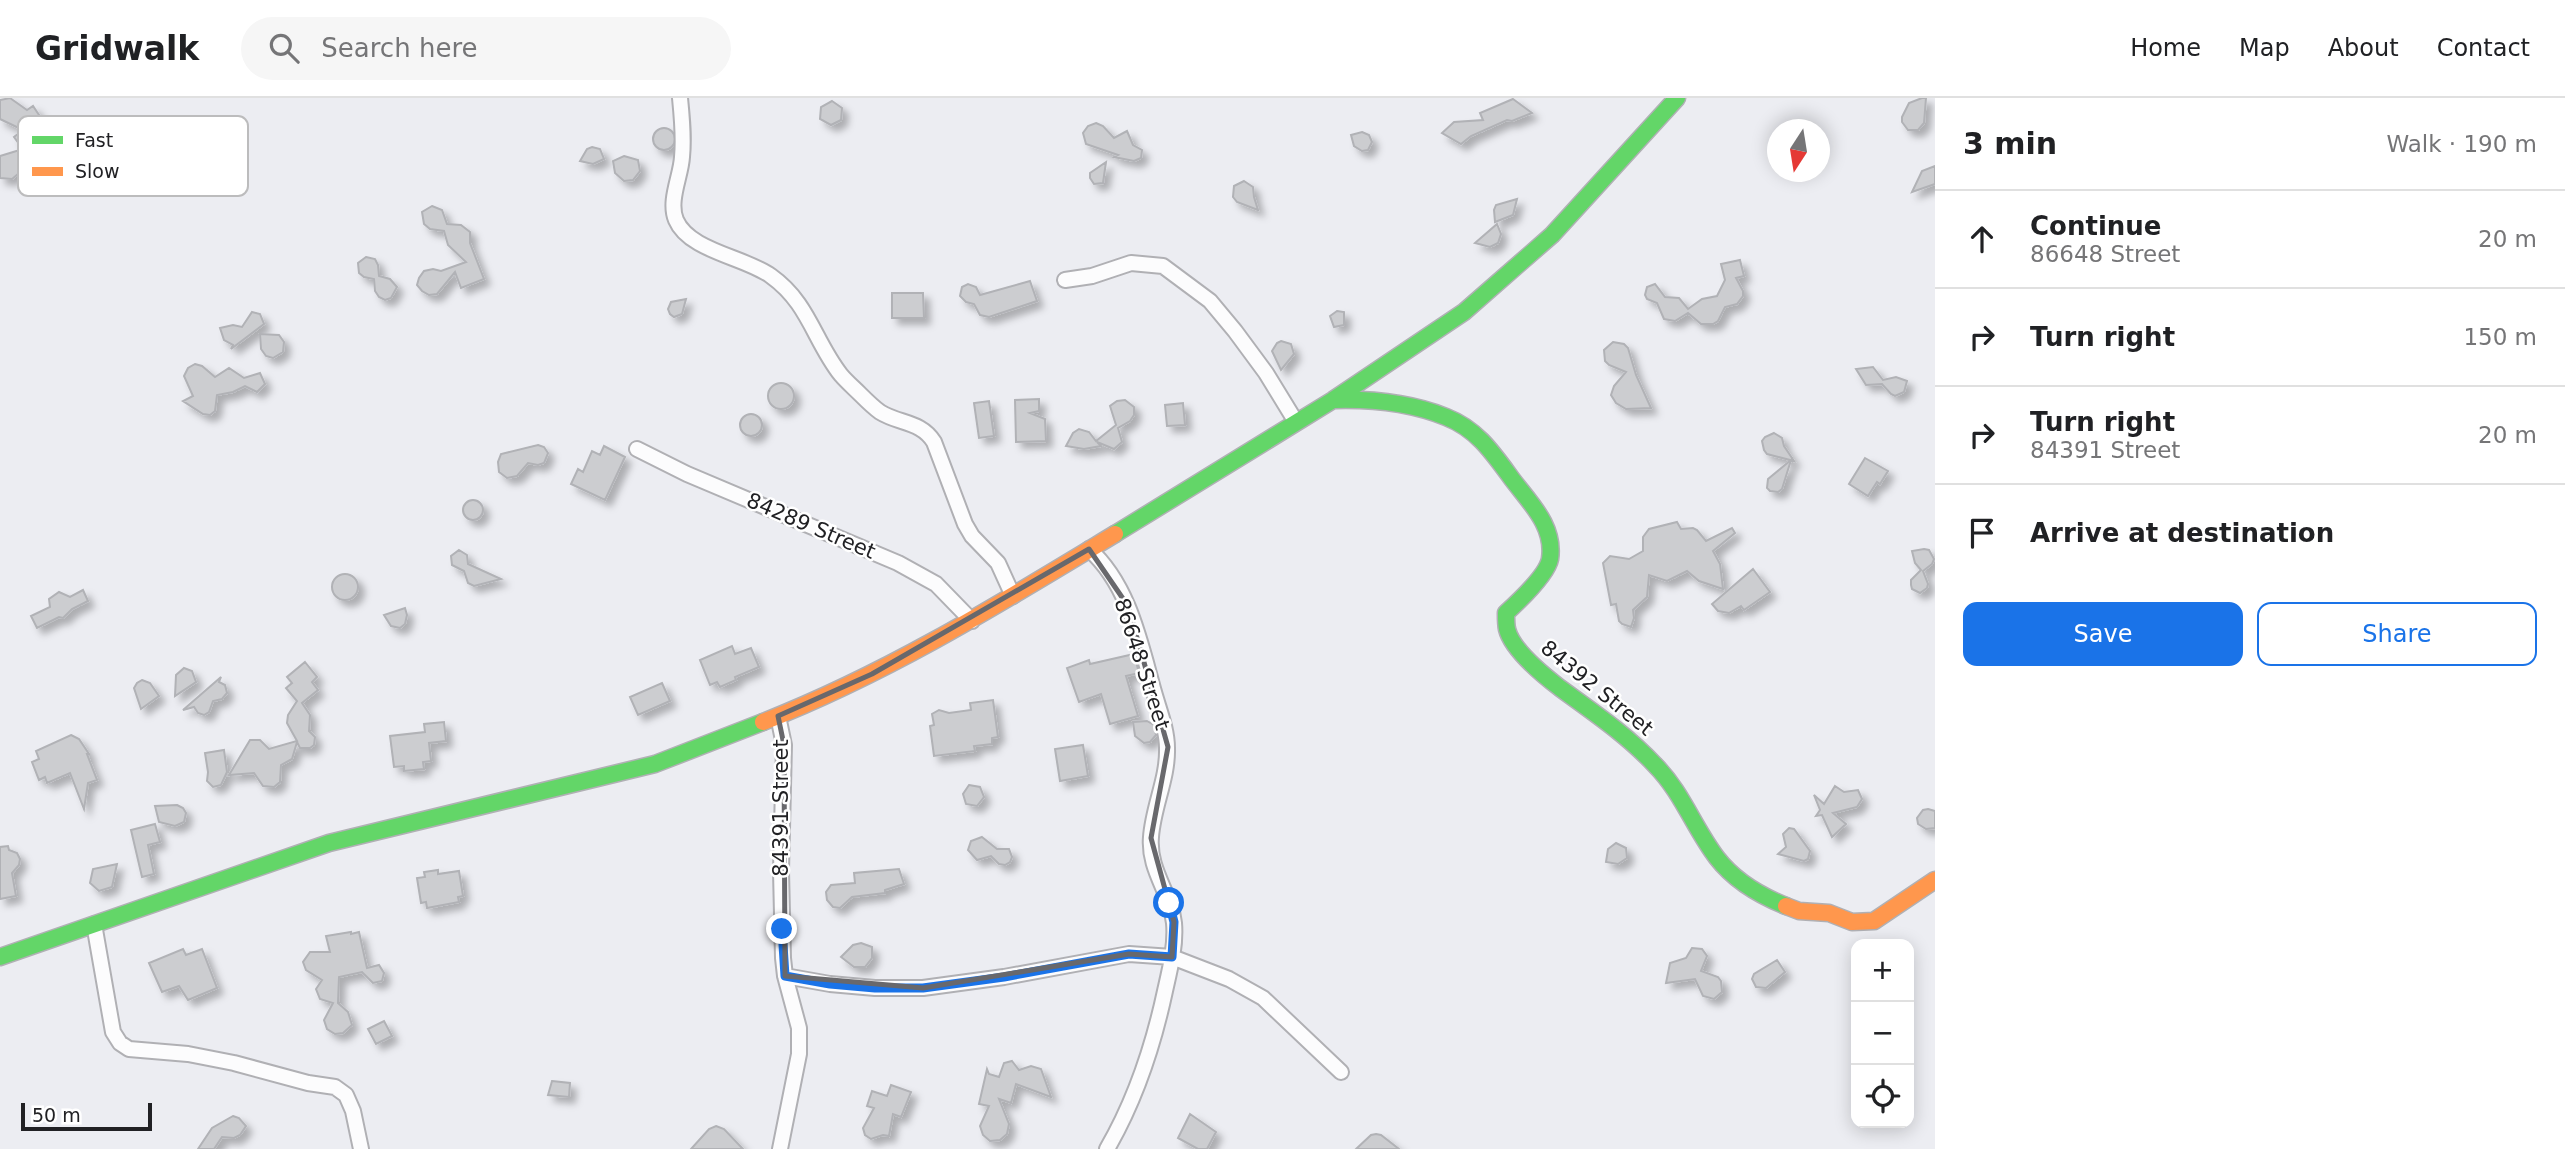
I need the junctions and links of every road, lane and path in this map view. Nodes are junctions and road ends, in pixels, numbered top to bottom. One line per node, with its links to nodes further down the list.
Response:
1 (680, 98): 8 (street)
2 (1677, 98): 4 (street)
3 (1065, 281): 5 (street)
4 (1333, 400): 5 (street); 11 (street, 84392 Street)
5 (1296, 422): 7 (street)
6 (637, 449): 9 (street, 84289 Street)
7 (1089, 549): 8 (street); 14 (street, 86648 Street)
8 (1013, 596): 9 (street)
9 (972, 621): 10 (street)
10 (778, 716): 12 (street); 15 (street, 84391 Street)
11 (1935, 880)
12 (94, 924): 13 (street); 17 (street)
13 (0, 957)
14 (1172, 957): 15 (street); 16 (street); 19 (street, 86648 Street)
15 (785, 976): 18 (street, 84391 Street)
16 (1341, 1072)
17 (361, 1149)
18 (780, 1149)
19 (1107, 1149)

